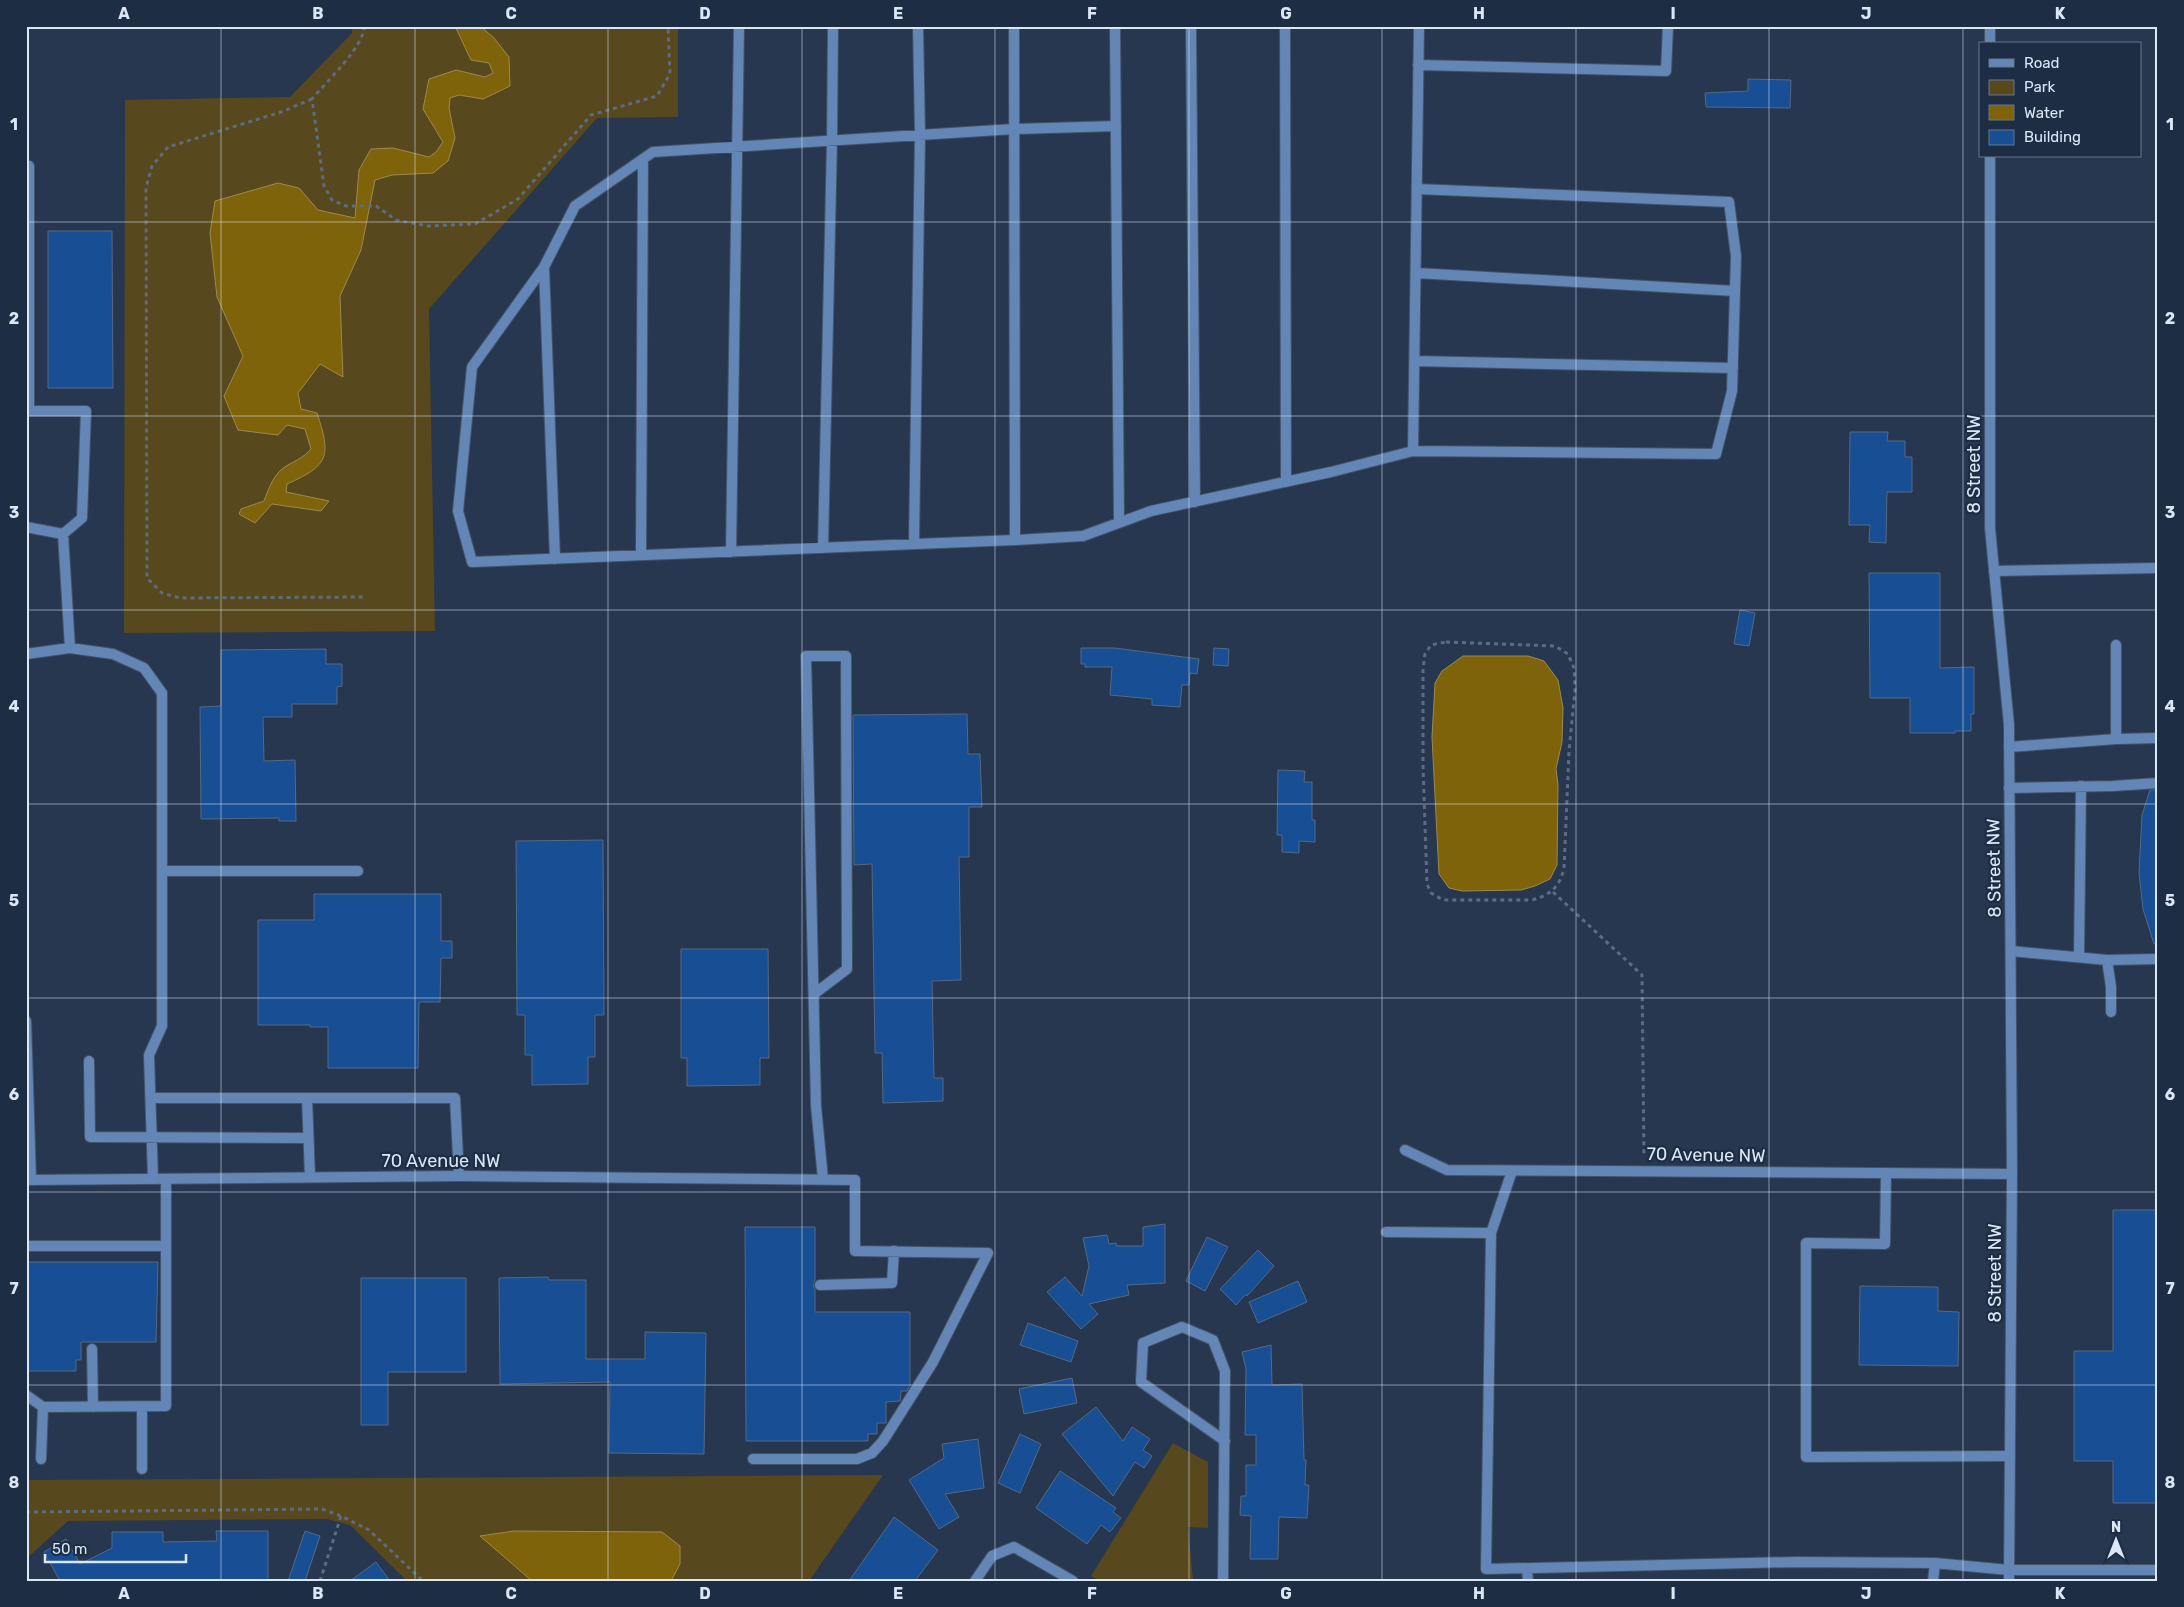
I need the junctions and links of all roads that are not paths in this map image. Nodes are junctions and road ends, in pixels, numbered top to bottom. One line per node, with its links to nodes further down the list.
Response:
1 (739, 26): 17 (street)
2 (832, 26): 16 (street)
3 (918, 26): 15 (street)
4 (1014, 26): 14 (street)
5 (1115, 26): 13 (street)
6 (1191, 26): 31 (street)
7 (1285, 26): 30 (street)
8 (1419, 26): 12 (street)
9 (1668, 26): 12 (street)
10 (1990, 26): 11 (street)
11 (1990, 42)
12 (1418, 65): 21 (street)
13 (1116, 126): 14 (street); 32 (street)
14 (1014, 128): 15 (street); 35 (street)
15 (920, 134): 16 (street); 36 (street)
16 (832, 140): 17 (street); 37 (street)
17 (737, 147): 19 (street); 38 (street)
18 (1990, 158): 42 (street, 8 Street NW)
19 (643, 159): 22 (street); 39 (street)
20 (29, 166): 24 (street)
21 (1417, 189): 23 (street); 25 (street)
22 (544, 267): 40 (street); 40 (street)
23 (1416, 273): 25 (street); 26 (street)
24 (27, 288): 28 (street)
25 (1735, 291): 27 (street)
26 (1414, 361): 27 (street); 29 (street)
27 (1733, 368): 29 (street)
28 (27, 411): 34 (street)
29 (1413, 452): 30 (street)
30 (1286, 482): 31 (street)
31 (1196, 502): 32 (street)
32 (1119, 523): 35 (street)
33 (26, 527): 34 (street)
34 (63, 534): 44 (street)
35 (1015, 540): 36 (street)
36 (914, 544): 37 (street)
37 (823, 548): 38 (street)
38 (731, 552): 39 (street)
39 (640, 555): 40 (street)
40 (555, 559)
41 (2158, 568): 42 (street)
42 (1994, 571): 48 (street, 8 Street NW)
43 (2116, 645): 47 (street)
44 (70, 648): 45 (street); 52 (street)
45 (26, 654)
46 (2158, 738): 47 (street)
47 (2116, 739): 48 (street)
48 (2009, 746): 51 (street, 8 Street NW)
49 (2158, 783): 50 (street)
50 (2081, 786): 51 (street); 55 (street)
51 (2009, 788): 54 (street, 8 Street NW)
52 (162, 871): 53 (street); 62 (street)
53 (358, 871)
54 (2011, 951): 55 (street); 70 (street, 8 Street NW)
55 (2079, 957): 56 (street)
56 (2107, 960): 57 (street); 59 (street)
57 (2158, 960)
58 (814, 994): 58 (street); 75 (street)
59 (2111, 1012)
60 (26, 1021): 64 (street)
61 (89, 1061): 65 (street)
62 (151, 1098): 63 (street); 65 (street)
63 (307, 1098): 66 (street); 71 (street)
64 (28, 1107): 76 (street)
65 (151, 1138): 66 (street); 73 (street)
66 (308, 1138): 72 (street)
67 (1405, 1150): 68 (street, 70 Avenue NW)
68 (1512, 1171): 69 (street, 70 Avenue NW); 78 (street)
69 (1886, 1173): 70 (street, 70 Avenue NW); 89 (street)
70 (2012, 1174): 89 (street, 8 Street NW)
71 (459, 1176): 72 (street, 70 Avenue NW); 75 (street, 70 Avenue NW)
72 (310, 1177): 74 (street, 70 Avenue NW)
73 (153, 1179): 74 (street, 70 Avenue NW); 76 (street, 70 Avenue NW)
74 (166, 1179): 80 (street)
75 (823, 1179): 81 (street, 70 Avenue NW)
76 (29, 1180)
77 (1386, 1232): 78 (street)
78 (1491, 1233): 94 (street)
79 (26, 1246): 80 (street)
80 (166, 1246): 85 (street)
81 (894, 1251): 82 (street); 91 (street)
82 (820, 1285)
83 (92, 1348): 87 (street)
84 (26, 1395): 86 (street)
85 (142, 1406): 87 (street); 92 (street)
86 (43, 1407): 87 (street); 90 (street)
87 (93, 1407)
88 (1225, 1441): 88 (street); 99 (street)
89 (2010, 1456): 95 (street, 8 Street NW)
90 (40, 1459)
91 (753, 1459)
92 (142, 1469)
93 (1934, 1563): 94 (street); 95 (street); 101 (street)
94 (1527, 1569): 100 (street)
95 (2009, 1570): 96 (street); 102 (street, 8 Street NW)
96 (2158, 1570)
97 (975, 1581): 98 (street)
98 (1073, 1581)
99 (1222, 1581)
100 (1528, 1581)
101 (1933, 1581)
102 (2009, 1581)

